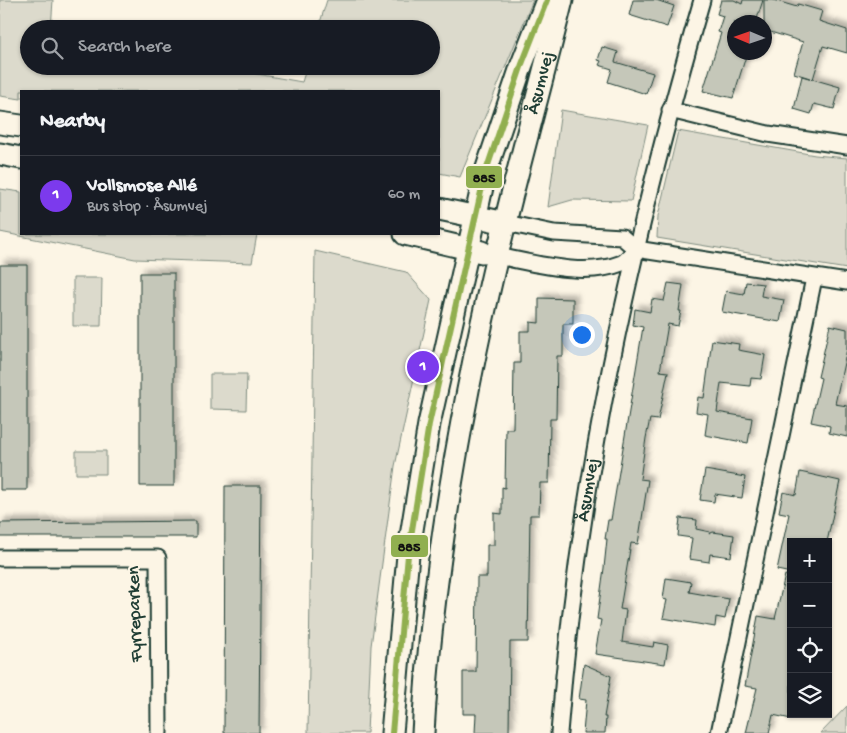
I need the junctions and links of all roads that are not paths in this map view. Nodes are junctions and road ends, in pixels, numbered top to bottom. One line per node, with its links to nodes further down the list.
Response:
1 (547, 0): 11 (street, Åsumvej)
2 (562, 0): 12 (street, Åsumvej)
3 (702, 0): 4 (street, Åsumvej)
4 (670, 110): 7 (street); 15 (street, Åsumvej)
5 (0, 123): 6 (street)
6 (20, 126)
7 (847, 146)
8 (0, 154): 9 (street)
9 (20, 158)
10 (440, 209): 11 (street)
11 (475, 216): 12 (street); 14 (street, Åsumvej)
12 (506, 223): 15 (street); 16 (street, Åsumvej)
13 (409, 235): 14 (street)
14 (468, 249): 16 (street); 21 (street, Åsumvej)
15 (636, 249): 16 (street); 17 (street); 23 (street, Åsumvej)
16 (497, 256): 22 (street, Åsumvej)
17 (814, 278): 18 (street); 24 (street)
18 (847, 282)
19 (0, 558): 20 (street, Fyrreparken)
20 (159, 733)
21 (392, 733)
22 (423, 733)
23 (558, 733)
24 (719, 733)

